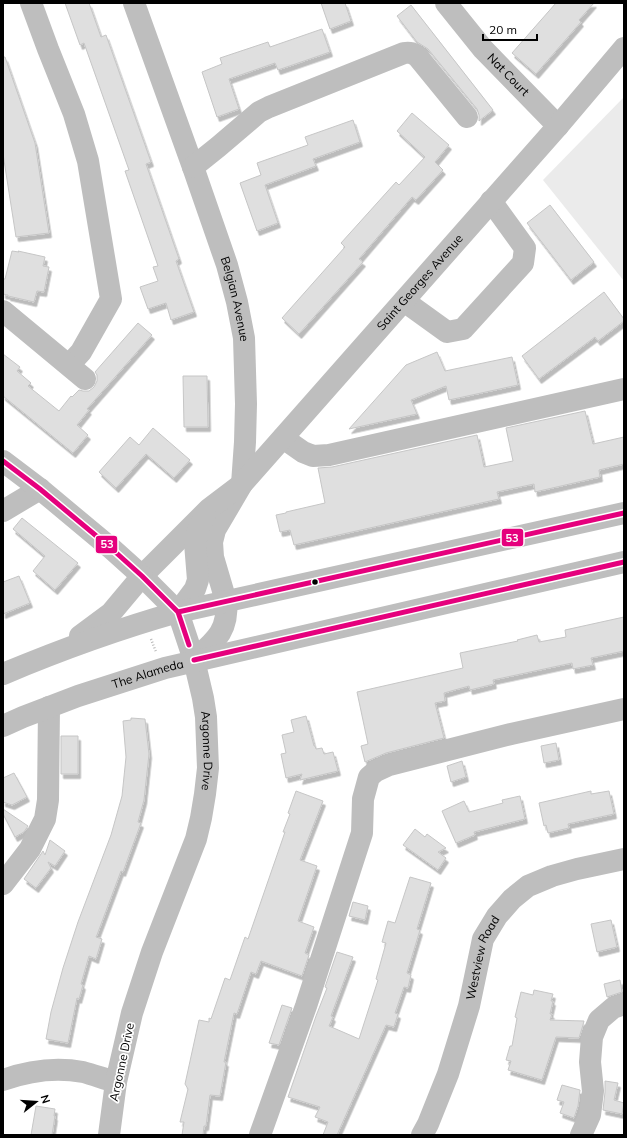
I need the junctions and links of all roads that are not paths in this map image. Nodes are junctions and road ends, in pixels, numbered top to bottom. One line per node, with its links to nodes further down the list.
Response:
1 (31, 3): 11 (main road)
2 (134, 3): 7 (main road, Belgian Avenue)
3 (446, 3): 6 (main road, Nat Court)
4 (624, 48): 6 (main road, Saint Georges Avenue)
5 (467, 117): 7 (main road)
6 (558, 126): 8 (main road, Saint Georges Avenue)
7 (194, 167): 16 (main road, Belgian Avenue)
8 (491, 202): 9 (main road, Saint Georges Avenue); 9 (main road)
9 (404, 301): 14 (main road, Saint Georges Avenue)
10 (3, 311): 11 (main road)
11 (68, 365): 12 (main road)
12 (85, 379)
13 (624, 389): 14 (main road)
14 (283, 438): 16 (main road, Saint Georges Avenue)
15 (3, 461): 17 (main road, Argonne Drive)
16 (242, 484): 18 (main road, Saint Georges Avenue); 23 (main road, Belgian Avenue)
17 (40, 489): 19 (main road); 22 (main road, Argonne Drive)
18 (209, 509): 22 (main road, Saint Georges Avenue); 24 (main road, Saint Georges Avenue)
19 (3, 511)
20 (624, 513): 23 (main road)
21 (624, 562): 26 (main road, The Alameda)
22 (142, 576): 24 (main road, Argonne Drive); 25 (main road, Saint Georges Avenue)
23 (226, 601): 24 (main road); 26 (main road, Belgian Avenue)
24 (178, 612): 25 (main road); 26 (main road, Argonne Drive)
25 (55, 652): 27 (main road)
26 (194, 660): 28 (main road, The Alameda); 35 (main road, Argonne Drive)
27 (3, 674)
28 (49, 707): 30 (main road, The Alameda); 32 (main road)
29 (624, 709): 37 (main road)
30 (3, 726)
31 (624, 859): 38 (main road, Westview Road)
32 (3, 884)
33 (624, 1004): 39 (main road)
34 (3, 1080): 35 (main road)
35 (116, 1082): 36 (main road, Argonne Drive)
36 (109, 1135)
37 (260, 1135)
38 (422, 1135)
39 (581, 1135)

